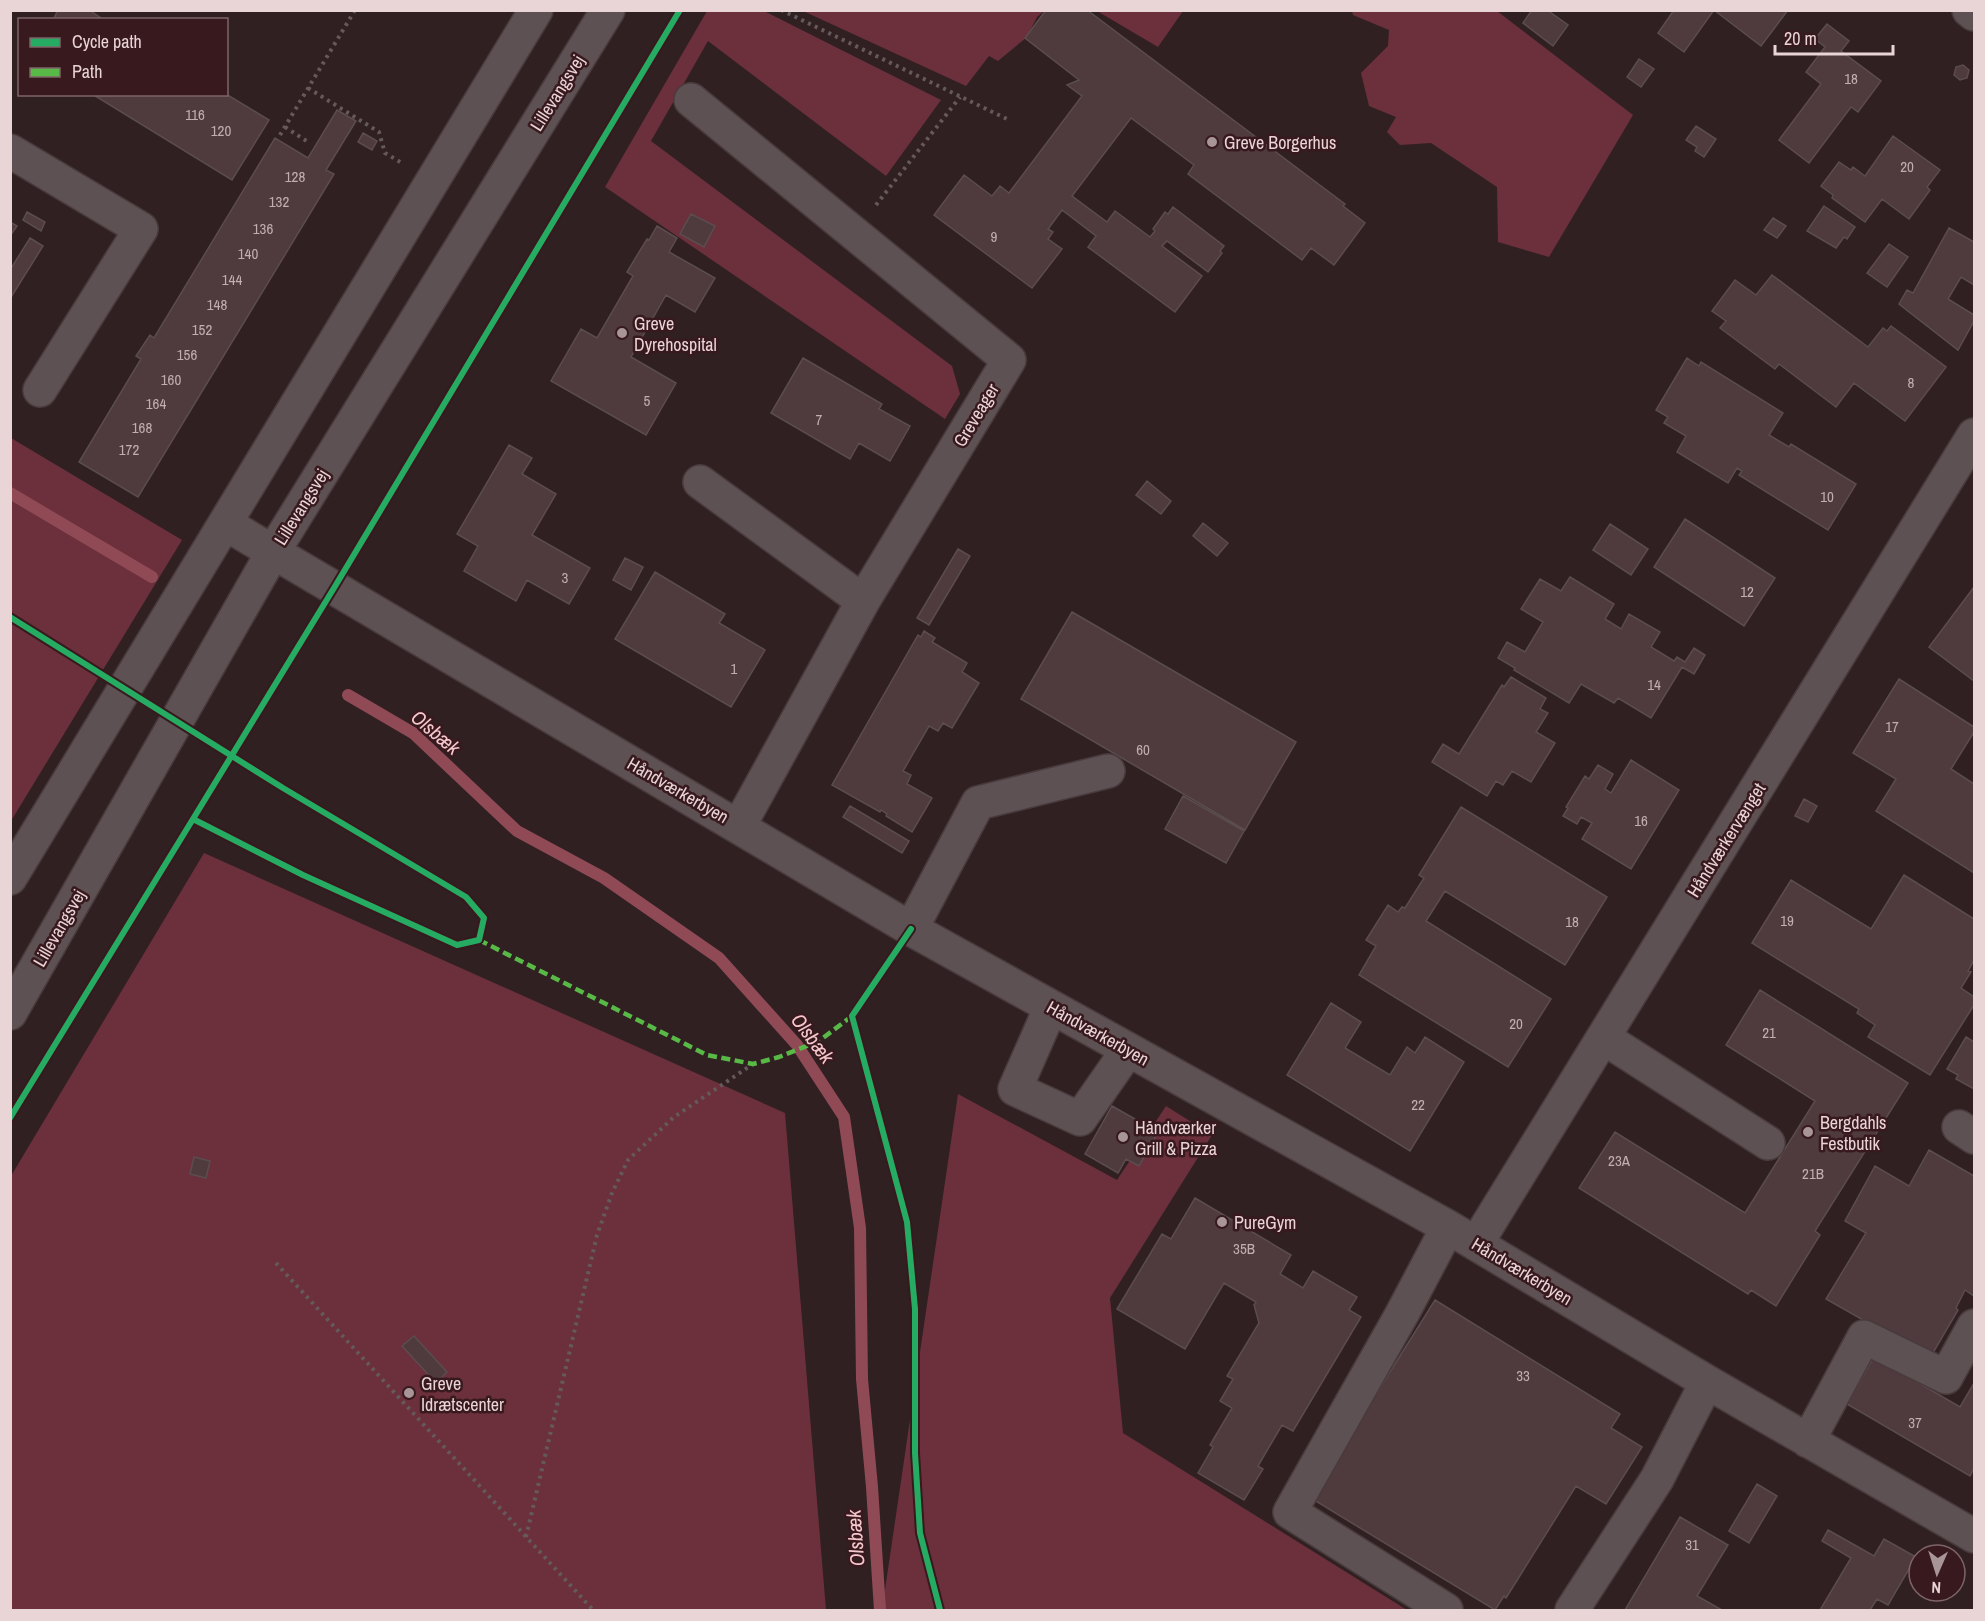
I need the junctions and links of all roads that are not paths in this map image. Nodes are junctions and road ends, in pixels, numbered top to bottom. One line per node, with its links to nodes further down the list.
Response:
1 (536, 10): 10 (street)
2 (609, 10): 11 (street, Lillevangsvej)
3 (1969, 10): 4 (street)
4 (1974, 14)
5 (692, 100): 12 (street, Greveager)
6 (10, 151): 7 (street)
7 (40, 390)
8 (1974, 435): 19 (street, Håndværkervænget)
9 (700, 482): 12 (street)
10 (226, 524): 11 (street, Håndværkerbyen); 15 (street)
11 (273, 552): 14 (street, Håndværkerbyen); 18 (street, Lillevangsvej)
12 (863, 601): 14 (street, Greveager)
13 (1108, 771): 16 (street)
14 (739, 826): 16 (street, Håndværkerbyen)
15 (10, 878)
16 (911, 929): 17 (street, Håndværkerbyen)
17 (1051, 1007): 20 (street, Håndværkerbyen); 20 (street)
18 (10, 1012)
19 (1604, 1038): 21 (street); 23 (street, Håndværkervænget)
20 (1128, 1050): 22 (street, Håndværkerbyen)
21 (1768, 1143)
22 (1448, 1227): 23 (street, Håndværkerbyen); 28 (street)
23 (1476, 1244): 25 (street, Håndværkerbyen)
24 (1974, 1326): 26 (street)
25 (1707, 1383): 26 (street, Håndværkerbyen); 29 (street)
26 (1808, 1441): 27 (street, Håndværkerbyen)
27 (1974, 1536)
28 (1446, 1611)
29 (1572, 1611)

